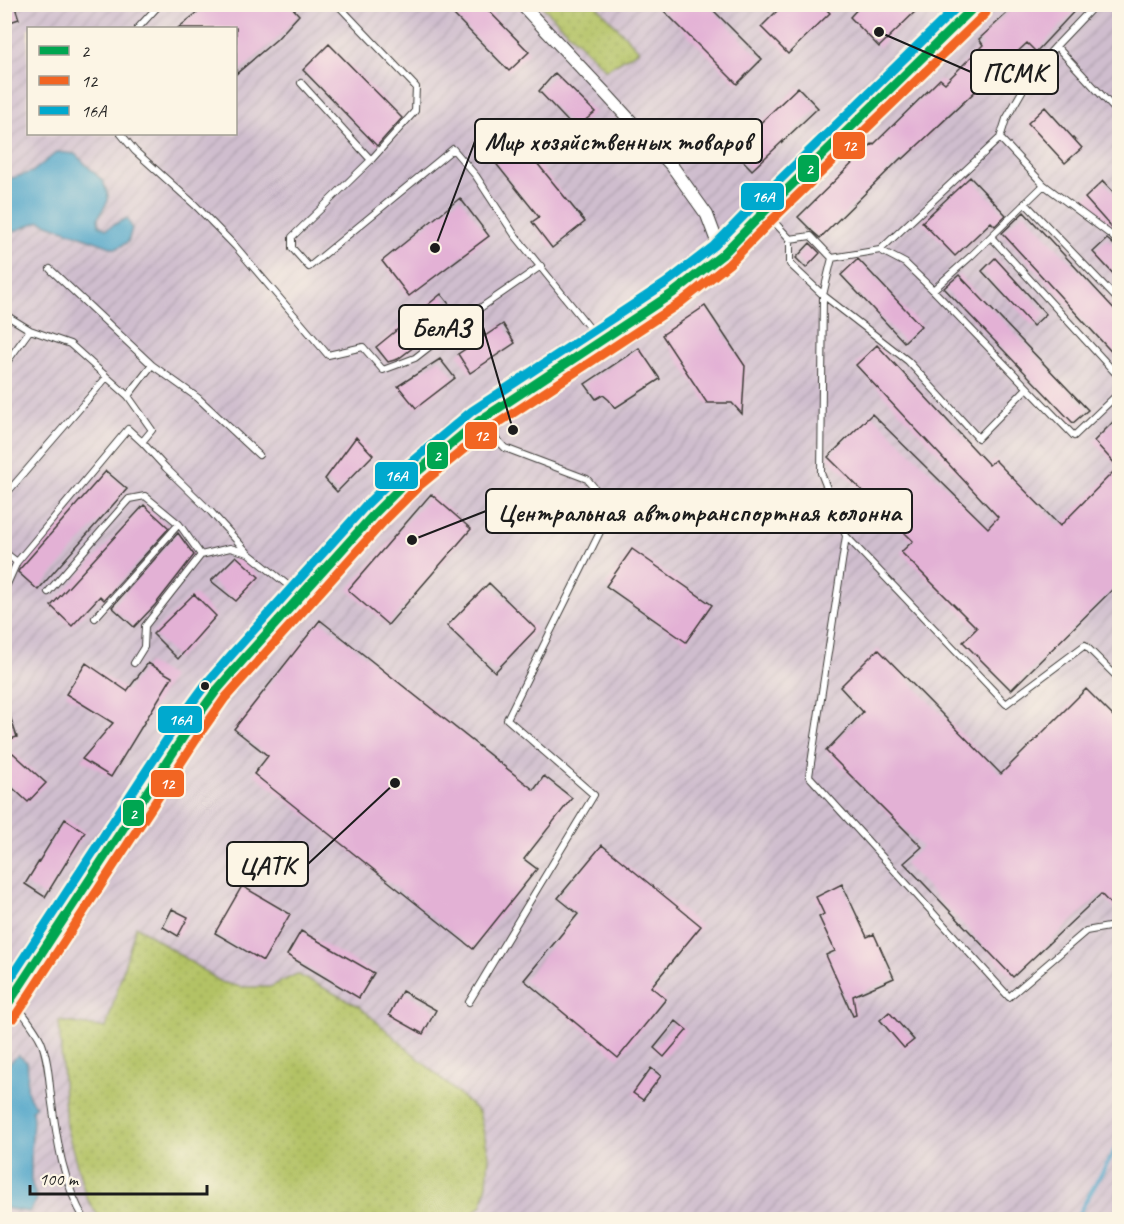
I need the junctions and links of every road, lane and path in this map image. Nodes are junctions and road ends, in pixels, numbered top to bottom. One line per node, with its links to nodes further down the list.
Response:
1 (160, 4): 6 (lane)
2 (337, 4): 12 (lane)
3 (521, 4): 20 (street)
4 (978, 4): 15 (street)
5 (1096, 4): 7 (lane)
6 (139, 27)
7 (1056, 46): 9 (lane); 11 (lane)
8 (301, 83): 12 (lane)
9 (1119, 116)
10 (122, 135): 22 (lane)
11 (1000, 138): 13 (lane); 19 (lane)
12 (370, 160): 22 (lane)
13 (1044, 185): 14 (lane); 18 (lane)
14 (1025, 203): 16 (lane); 26 (lane)
15 (764, 212): 17 (lane); 20 (street)
16 (991, 237): 24 (lane); 33 (lane)
17 (790, 239): 21 (lane); 25 (lane)
18 (1119, 244)
19 (880, 250): 21 (lane); 24 (lane)
20 (722, 255): 29 (street)
21 (832, 258): 25 (lane)
22 (540, 266): 29 (lane)
23 (50, 269): 30 (lane)
24 (933, 290): 34 (lane)
25 (823, 295): 34 (lane); 42 (lane)
26 (1119, 302)
27 (4, 314): 28 (lane)
28 (30, 330): 31 (lane); 32 (lane)
29 (600, 341): 37 (street)
30 (152, 365): 36 (lane); 39 (lane)
31 (4, 366)
32 (106, 378): 36 (lane); 40 (lane)
33 (1119, 378)
34 (1027, 388): 35 (lane)
35 (1119, 392)
36 (128, 396): 38 (lane)
37 (479, 421): 49 (street); 54 (lane)
38 (142, 442): 44 (lane); 46 (lane)
39 (259, 454)
40 (6, 494)
41 (179, 524): 45 (lane); 48 (lane); 50 (lane)
42 (846, 536): 52 (lane); 53 (lane)
43 (4, 552): 46 (lane)
44 (248, 553): 45 (lane); 49 (lane)
45 (201, 555): 51 (lane)
46 (17, 562): 47 (lane)
47 (4, 591)
48 (48, 592)
49 (300, 595): 55 (street)
50 (96, 618)
51 (134, 663)
52 (1119, 680)
53 (1119, 925)
54 (469, 1002)
55 (8, 1005): 56 (lane)
56 (85, 1220)

